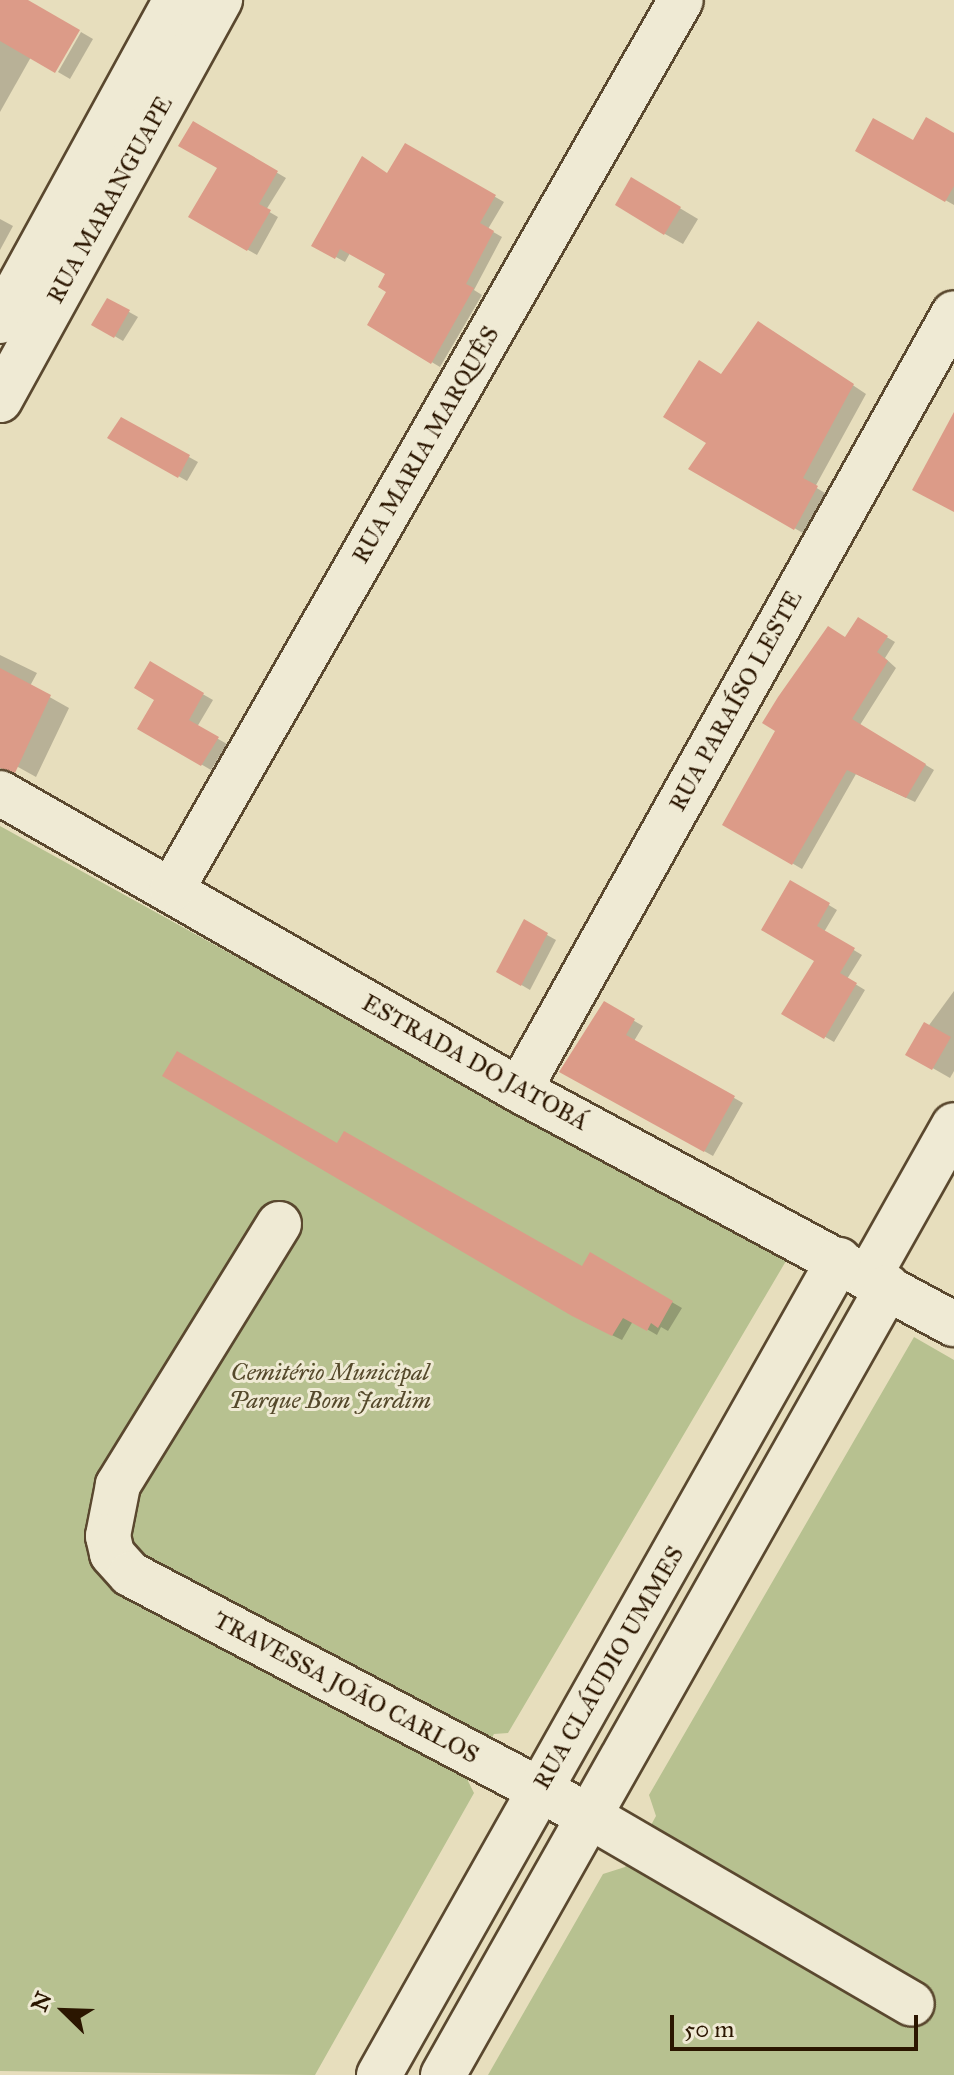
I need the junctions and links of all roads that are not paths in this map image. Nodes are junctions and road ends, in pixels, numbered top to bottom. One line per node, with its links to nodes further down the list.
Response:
1 (176, 0): 5 (street, RUA MARANGUAPE)
2 (220, 0): 6 (street, RUA MARANGUAPE)
3 (681, 0): 8 (street, RUA MARIA MARQUÊS)
4 (954, 313): 9 (street, RUA PARAÍSO LESTE)
5 (0, 321)
6 (0, 400)
7 (0, 793): 8 (street, ESTRADA DO JATOBÁ)
8 (172, 889): 9 (street, ESTRADA DO JATOBÁ)
9 (519, 1090): 12 (street, ESTRADA DO JATOBÁ)
10 (954, 1125): 12 (street)
11 (279, 1224): 14 (street, TRAVESSA JOÃO CARLOS)
12 (865, 1275): 13 (street, ESTRADA DO JATOBÁ); 14 (street, RUA CLÁUDIO UMMES); 15 (street)
13 (954, 1324)
14 (539, 1790): 15 (street, TRAVESSA JOÃO CARLOS); 17 (street, RUA CLÁUDIO UMMES)
15 (591, 1817): 16 (street, TRAVESSA JOÃO CARLOS); 18 (street)
16 (912, 2004)
17 (379, 2075)
18 (443, 2075)

